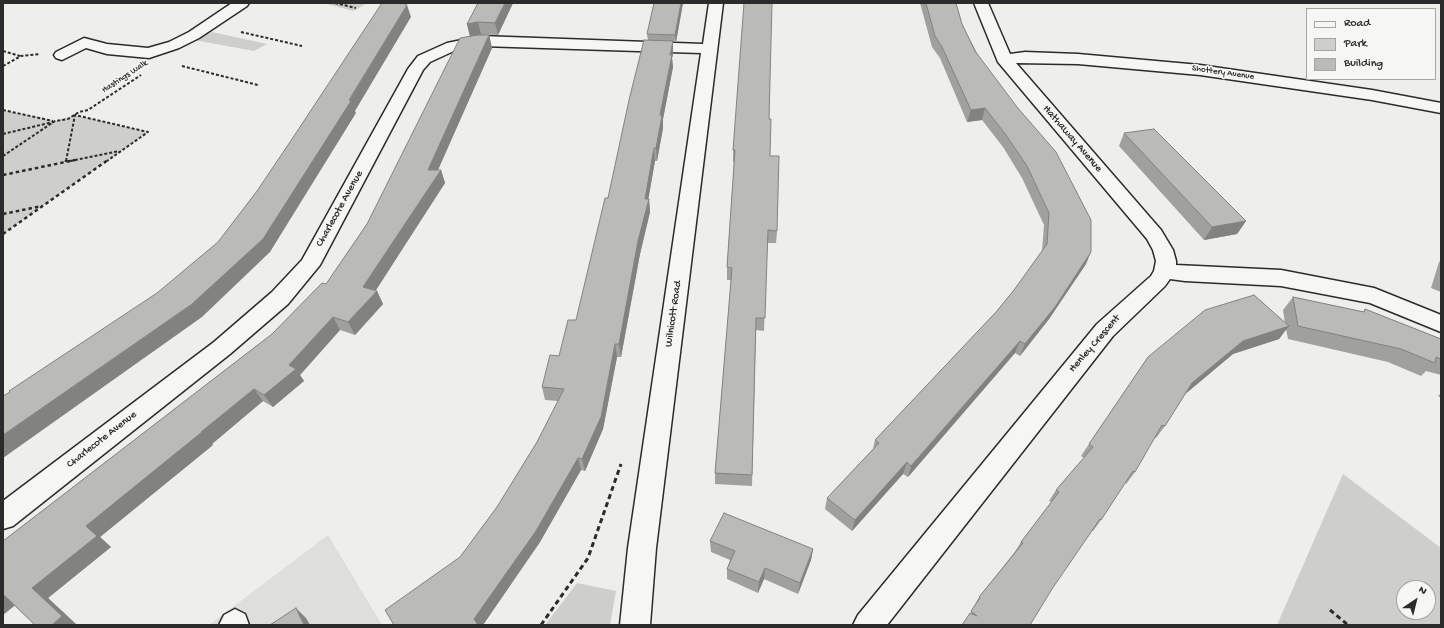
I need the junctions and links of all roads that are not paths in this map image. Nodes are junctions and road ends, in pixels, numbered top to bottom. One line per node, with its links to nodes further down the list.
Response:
1 (242, 3): 5 (street)
2 (716, 3): 4 (street, Wilnicott Road)
3 (981, 3): 6 (street, Hathaway Avenue)
4 (710, 49): 10 (street, Charlecote Avenue); 11 (street, Wilnicott Road)
5 (62, 55)
6 (1004, 59): 7 (street, Shottery Avenue); 8 (street, Hathaway Avenue)
7 (1441, 108)
8 (1164, 271): 9 (street); 12 (street, Henley Crescent)
9 (1441, 324)
10 (3, 517)
11 (635, 625)
12 (868, 625)

